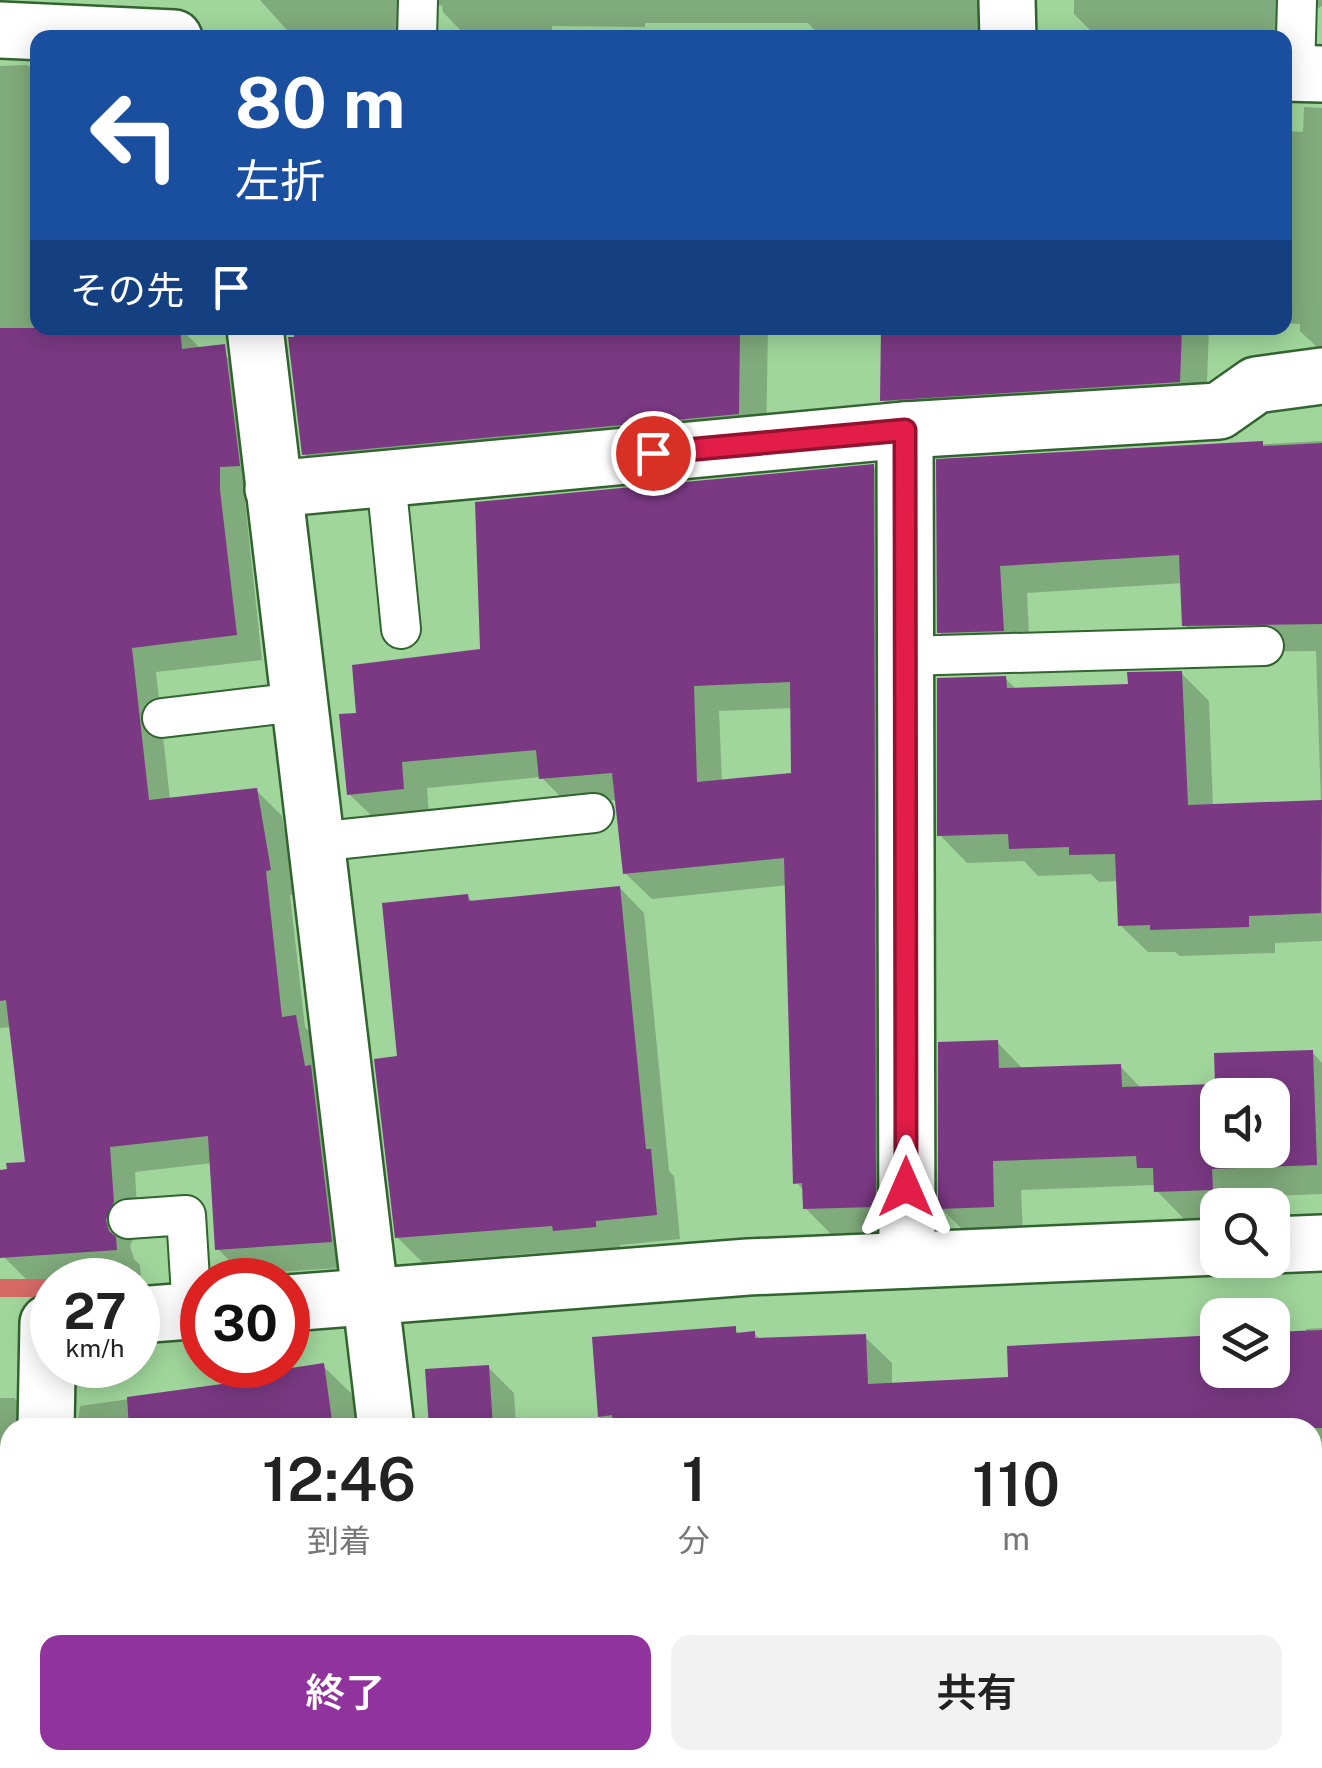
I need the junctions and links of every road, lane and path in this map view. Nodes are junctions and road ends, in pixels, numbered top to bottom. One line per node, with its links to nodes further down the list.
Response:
1 (418, 0): 7 (lane)
2 (1007, 0): 8 (street)
3 (1296, 0): 9 (lane)
4 (96, 17): 5 (street); 6 (street)
5 (0, 30)
6 (144, 30)
7 (417, 30)
8 (1008, 30)
9 (1301, 74)
10 (256, 335): 14 (street)
11 (1322, 376): 12 (street)
12 (905, 430): 13 (street); 17 (street)
13 (386, 479): 14 (street); 15 (lane)
14 (272, 489): 18 (street)
15 (400, 630)
16 (1264, 646): 17 (lane)
17 (906, 656): 27 (street)
18 (298, 702): 19 (lane); 21 (street)
19 (162, 718)
20 (594, 813): 21 (lane)
21 (315, 842): 28 (street)
22 (128, 1219): 26 (lane)
23 (1322, 1243): 24 (street)
24 (1290, 1244)
25 (1200, 1249): 27 (street)
26 (191, 1258)
27 (906, 1260): 28 (street)
28 (370, 1296): 29 (street); 32 (street)
29 (310, 1301)
30 (41, 1388): 31 (street)
31 (45, 1418)
32 (385, 1418)

